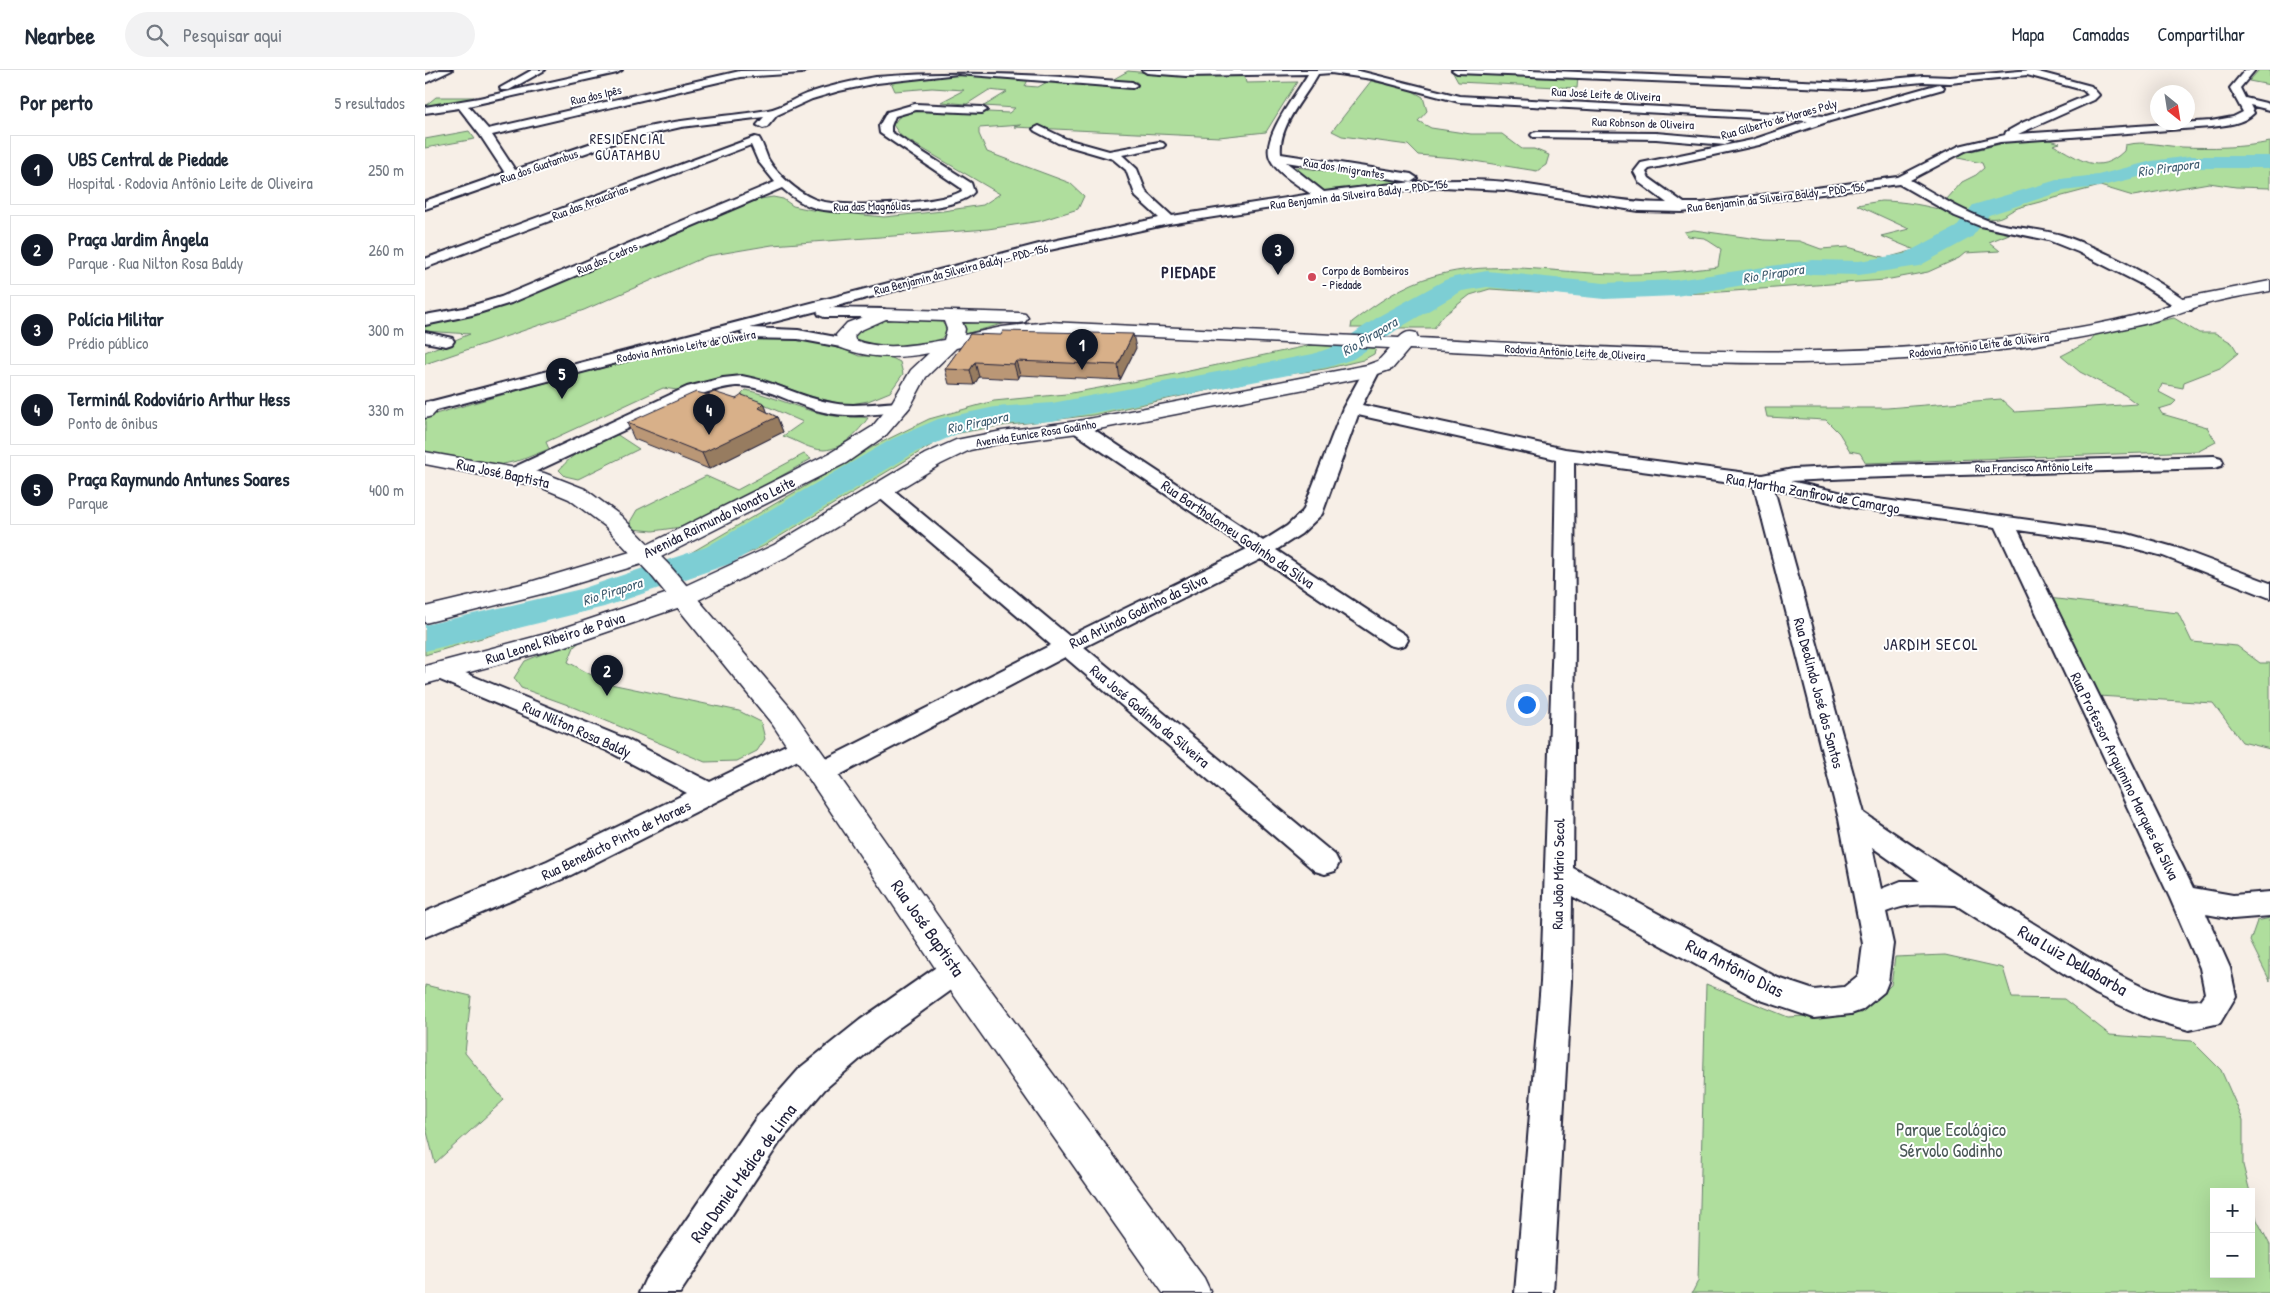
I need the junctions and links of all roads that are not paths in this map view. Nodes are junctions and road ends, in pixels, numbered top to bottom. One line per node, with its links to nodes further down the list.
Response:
1 (447, 70): 18 (street)
2 (539, 70): 23 (street)
3 (617, 70): 24 (street)
4 (802, 70): 15 (street, Rua dos Ipês)
5 (893, 70): 19 (street)
6 (941, 70): 12 (street)
7 (1147, 70): 8 (street)
8 (1315, 70): 13 (street); 41 (street)
9 (1362, 70): 13 (street)
10 (1457, 70): 22 (street)
11 (2249, 70): 25 (street, Rua Benjamin da Silveira Baldy - PDD-156)
12 (959, 71): 19 (street); 21 (street)
13 (1335, 71): 17 (street, Rua José Leite de Oliveira)
14 (2023, 71): 20 (street); 36 (street)
15 (741, 72): 34 (street, Rua dos Ipês)
16 (1872, 72): 22 (street)
17 (1390, 76): 32 (street, Rua José Leite de Oliveira)
18 (425, 80)
19 (877, 80): 31 (street)
20 (1950, 80): 22 (street); 32 (street, Rua Gilberto de Moraes Poly)
21 (1132, 85)
22 (1872, 85)
23 (508, 86): 24 (street); 26 (street)
24 (552, 86): 26 (street)
25 (2241, 100): 28 (street); 36 (street, Rua Benjamin da Silveira Baldy - PDD-156)
26 (479, 101): 27 (street)
27 (462, 105): 29 (street); 34 (street)
28 (2270, 107)
29 (425, 110)
30 (982, 110): 44 (street, Rua das Magnólias)
31 (773, 113): 37 (street); 42 (street, Rua dos Guatambus)
32 (1826, 119): 38 (street, Rua Gilberto de Moraes Poly)
33 (1039, 129): 40 (street)
34 (485, 133): 42 (street)
35 (1537, 135): 38 (street, Rua Robnson de Oliveira)
36 (2000, 139): 43 (street, Rua Benjamin da Silveira Baldy - PDD-156)
37 (755, 140): 44 (street, Rua das Magnólias); 50 (street, Rua das Araucárias)
38 (1747, 144): 48 (street, Rua Gilberto de Moraes Poly)
39 (1159, 145): 40 (street)
40 (1110, 154): 49 (street)
41 (1275, 157): 45 (street, Rua dos Imigrantes); 46 (street)
42 (512, 175): 47 (street, Rua dos Guatambus)
43 (1901, 180): 48 (street, Rua Benjamin da Silveira Baldy - PDD-156); 52 (street)
44 (784, 183): 57 (street, Rua dos Cedros)
45 (1442, 183): 46 (street, Rua Benjamin da Silveira Baldy - PDD-156); 48 (street, Rua Benjamin da Silveira Baldy - PDD-156)
46 (1321, 196): 49 (street, Rua Benjamin da Silveira Baldy - PDD-156)
47 (425, 205)
48 (1682, 208)
49 (1169, 220): 53 (street, Rua Benjamin da Silveira Baldy - PDD-156)
50 (425, 264)
51 (2270, 286): 52 (main road, Rodovia Antônio Leite de Oliveira)
52 (2188, 304): 66 (main road, Rodovia Antônio Leite de Oliveira); 66 (main road, Rodovia Antônio Leite de Oliveira)
53 (789, 313): 54 (street, Rodovia Antônio Leite de Oliveira); 58 (street, Rua Benjamin da Silveira Baldy - PDD-156); 59 (street)
54 (884, 314): 55 (main road, Rodovia Antônio Leite de Oliveira); 65 (main road, Rodovia Antônio Leite de Oliveira)
55 (948, 315): 56 (main road, Rodovia Antônio Leite de Oliveira); 67 (main road)
56 (1029, 318): 62 (main road, Rodovia Antônio Leite de Oliveira); 63 (main road)
57 (425, 320)
58 (732, 328): 60 (street); 69 (street, Rua Benjamin da Silveira Baldy - PDD-156)
59 (789, 332): 60 (street, Rodovia Antônio Leite de Oliveira); 65 (street, Rodovia Antônio Leite de Oliveira)
60 (750, 333): 69 (street, Rodovia Antônio Leite de Oliveira)
61 (425, 337): 64 (street)
62 (1339, 337): 63 (main road, Rodovia Antônio Leite de Oliveira); 66 (main road, Rodovia Antônio Leite de Oliveira)
63 (973, 338): 67 (main road, Rodovia Antônio Leite de Oliveira)
64 (446, 341)
65 (846, 343): 68 (main road, Rodovia Antônio Leite de Oliveira)
66 (1400, 343): 70 (main road, Avenida Eunice Rosa Godinho)
67 (950, 344): 68 (main road, Rodovia Antônio Leite de Oliveira); 71 (main road, Avenida Raimundo Nonato Leite)
68 (895, 352): 71 (main road)
69 (585, 365): 74 (street, Rua Benjamin da Silveira Baldy - PDD-156)
70 (1372, 370): 73 (street, Rua Arlindo Godinho da Silva); 75 (main road, Avenida Eunice Rosa Godinho)
71 (918, 374): 72 (main road, Avenida Raimundo Nonato Leite)
72 (900, 407): 80 (street); 86 (main road, Avenida Raimundo Nonato Leite)
73 (1352, 408): 76 (street, Rua Martha Zanfirow de Camargo); 85 (street, Rua Arlindo Godinho da Silva)
74 (427, 409)
75 (1078, 427): 82 (main road, Avenida Eunice Rosa Godinho); 85 (street, Rua Bartholomeu Godinho da Silva)
76 (1565, 455): 81 (street, Rua Martha Zanfirow de Camargo); 96 (street, Rua João Mário Secol)
77 (425, 458): 80 (main road, Rua José Baptista)
78 (2214, 462): 79 (street, Rua Francisco Antônio Leite)
79 (1854, 472): 81 (street, Rua Francisco Antônio Leite); 83 (street)
80 (517, 473): 86 (main road, Rua José Baptista)
81 (1761, 481): 83 (street, Rua Martha Zanfirow de Camargo); 94 (street, Rua Deolindo José dos Santos)
82 (883, 490): 86 (main road, Avenida Eunice Rosa Godinho); 90 (street, Rua José Godinho da Silveira)
83 (1856, 502): 84 (street, Rua Martha Zanfirow de Camargo)
84 (2004, 522): 87 (street, Rua Martha Zanfirow de Camargo); 98 (street, Rua Professor Arquimino Marques da Silva)
85 (1262, 550): 89 (street, Rua Bartholomeu Godinho da Silva); 90 (street, Rua Arlindo Godinho da Silva)
86 (666, 577): 88 (main road, Avenida Raimundo Nonato Leite); 91 (main road, Rua Leonel Ribeiro de Paiva); 92 (main road, Rua José Baptista)
87 (2270, 591)
88 (425, 615)
89 (1397, 640)
90 (1067, 646): 92 (street, Rua Arlindo Godinho da Silva); 95 (street, Rua José Godinho da Silveira)
91 (433, 673): 93 (street, Rua Nilton Rosa Baldy)
92 (812, 760): 93 (street, Rua Benedicto Pinto de Moraes); 102 (main road, Rua José Baptista)
93 (711, 794): 101 (street, Rua Benedicto Pinto de Moraes)
94 (1852, 819): 97 (street, Rua Luiz Dellabarba); 100 (street, Rua Deolindo José dos Santos)
95 (1325, 864)
96 (1558, 874): 100 (street, Rua Antônio Dias); 106 (street, Rua João Mário Secol)
97 (1961, 894): 100 (street, Rua Luiz Dellabarba); 103 (street, Rua Luiz Dellabarba)
98 (2184, 898): 99 (street); 103 (street, Rua Professor Arquimino Marques da Silva)
99 (2270, 904)
100 (1869, 906)
101 (425, 925)
102 (956, 970): 104 (street, Rua Daniel Médice de Lima); 105 (main road, Rua José Baptista)
103 (2189, 1016)
104 (658, 1293)
105 (1189, 1293)
106 (1534, 1293)

